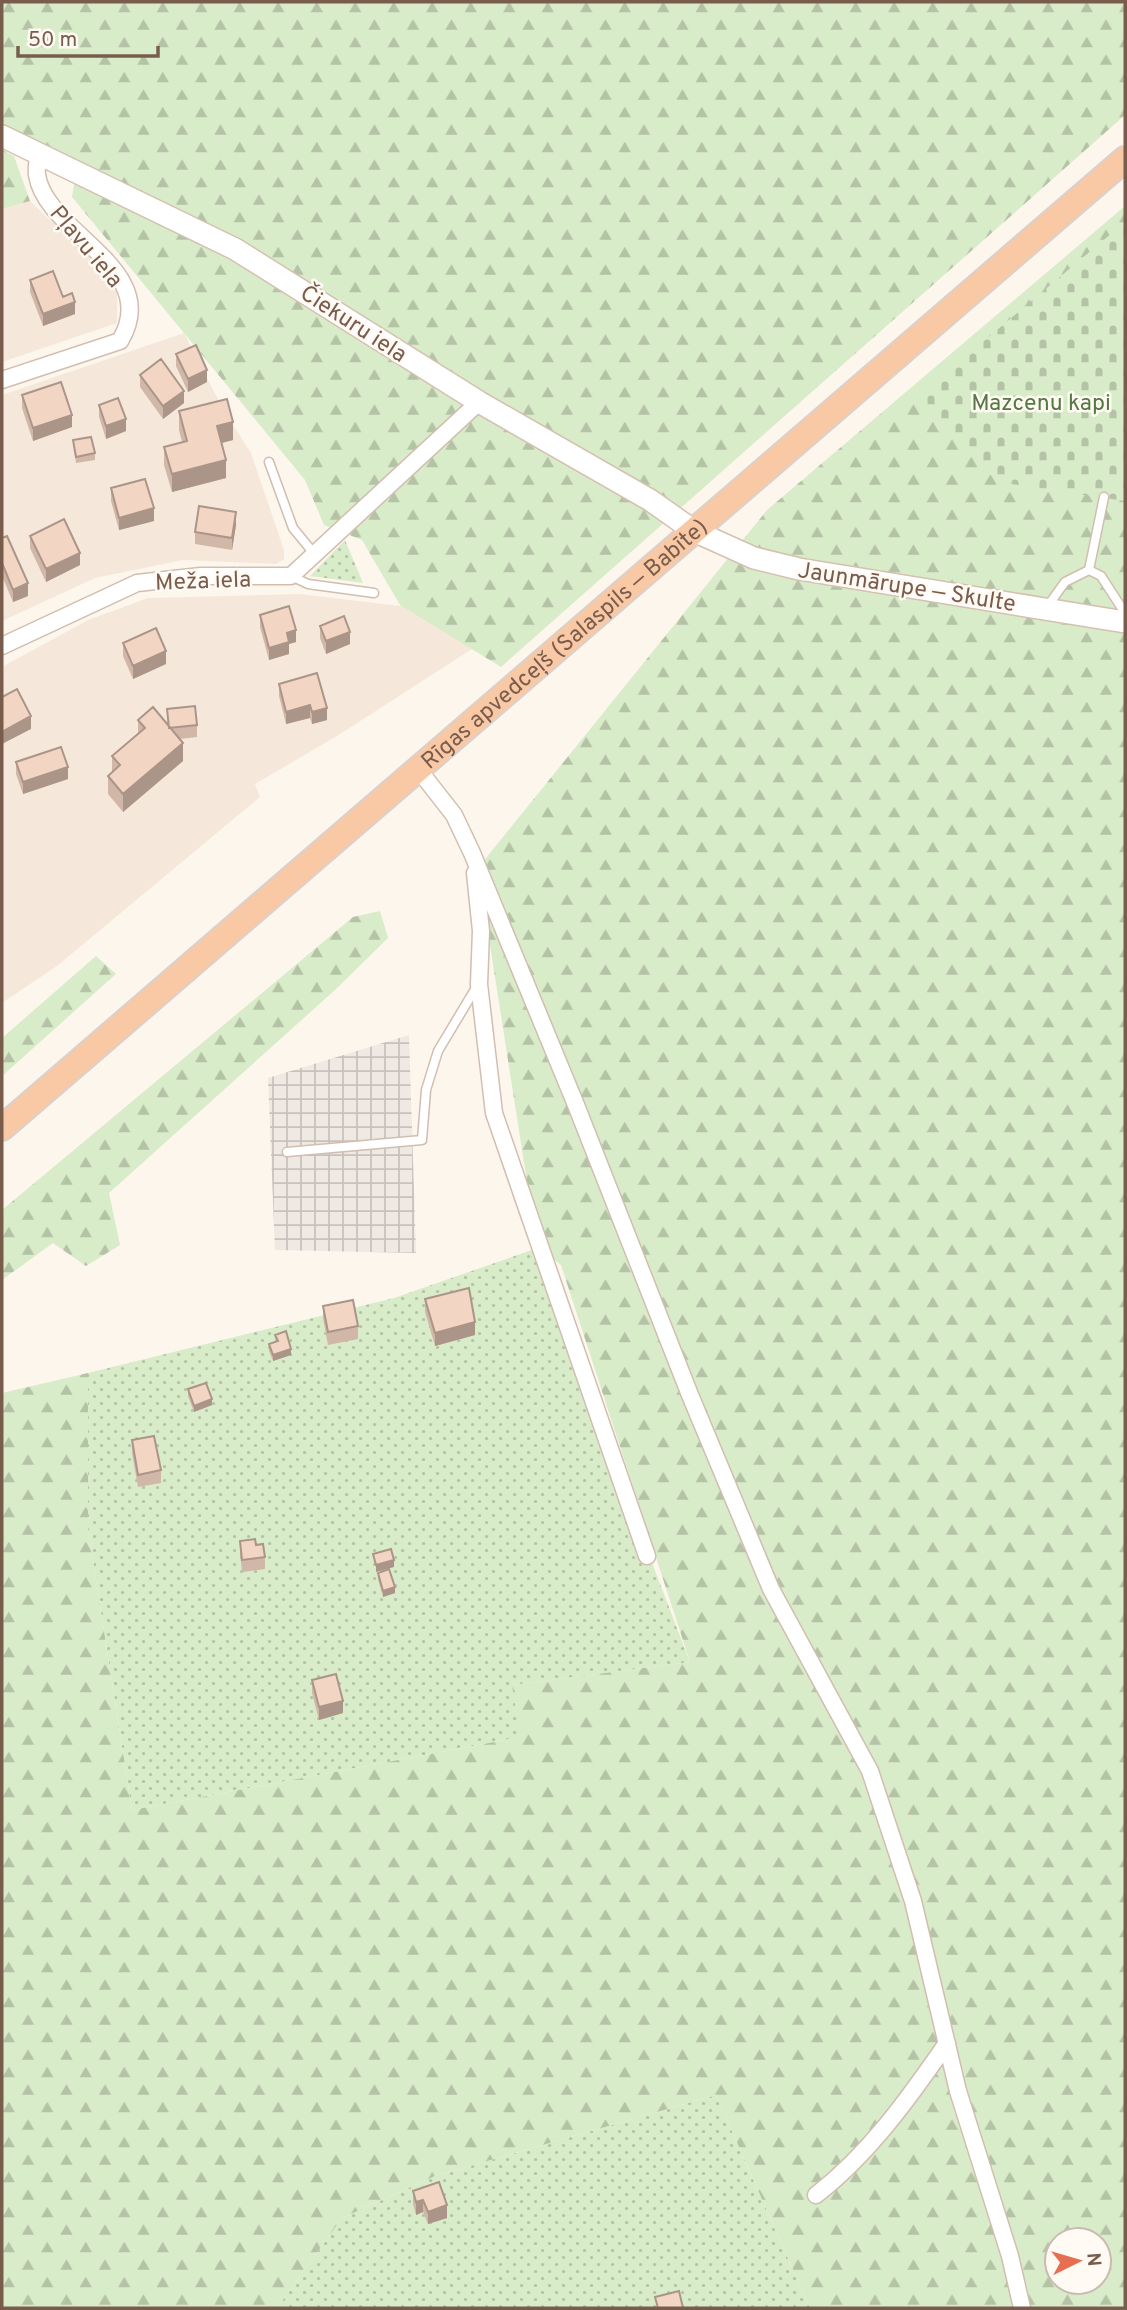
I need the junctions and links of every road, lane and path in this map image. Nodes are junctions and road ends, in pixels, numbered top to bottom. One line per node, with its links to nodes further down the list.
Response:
1 (2, 136): 2 (main road, Čiekuru iela)
2 (38, 153): 4 (street, Pļavu iela); 5 (main road, Čiekuru iela)
3 (1125, 159): 8 (highway, Rīgas apvedceļš (Salaspils — Babīte))
4 (2, 380)
5 (479, 402): 8 (main road, Čiekuru iela); 9 (street)
6 (269, 462): 9 (lane)
7 (1104, 496): 10 (lane)
8 (694, 531): 13 (main road, Jaunmārupe — Skulte); 17 (highway, Rīgas apvedceļš (Salaspils — Babīte))
9 (316, 556): 11 (street)
10 (1089, 570): 13 (lane); 14 (lane)
11 (291, 576): 12 (lane, Meža iela); 16 (street, Meža iela)
12 (374, 593)
13 (1046, 609): 15 (main road, Jaunmārupe — Skulte)
14 (1125, 613)
15 (1125, 622)
16 (2, 646)
17 (418, 769): 18 (street); 20 (highway, Rīgas apvedceļš (Salaspils — Babīte))
18 (472, 853): 19 (street); 23 (street)
19 (479, 984): 21 (lane); 22 (street)
20 (2, 1128)
21 (287, 1152)
22 (647, 1556)
23 (947, 2043): 24 (street); 25 (street)
24 (816, 2195)
25 (1022, 2308)

